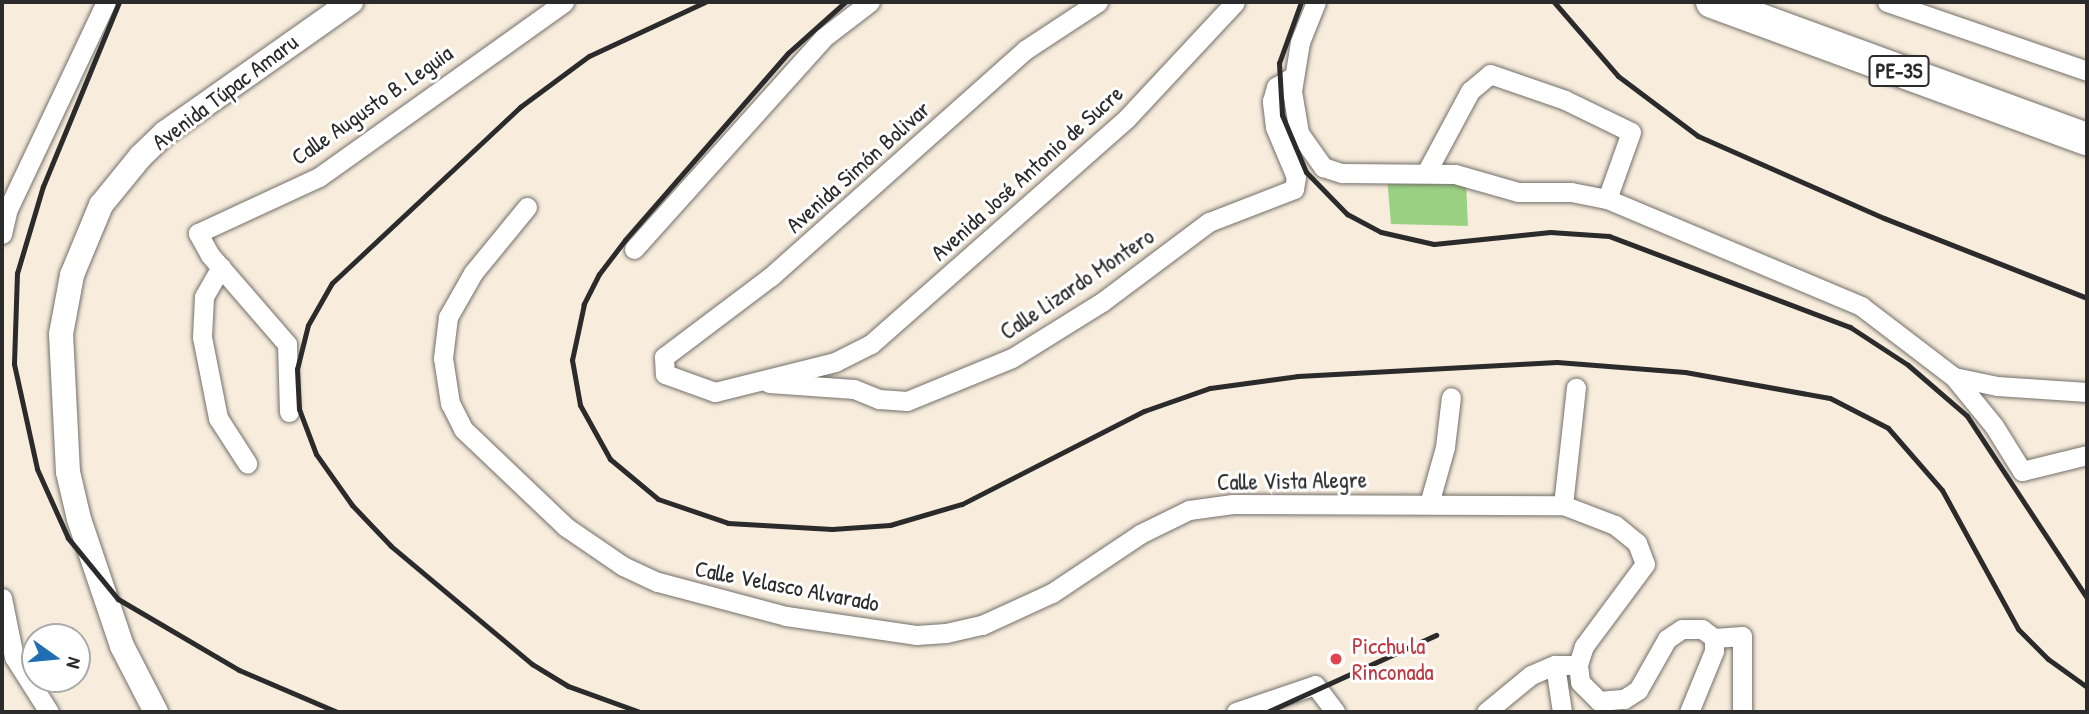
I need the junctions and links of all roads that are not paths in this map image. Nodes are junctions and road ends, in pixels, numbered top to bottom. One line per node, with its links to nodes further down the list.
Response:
1 (106, 2): 16 (street)
2 (351, 2): 39 (street, Avenida Túpac Amaru)
3 (564, 2): 19 (street, Calle Augusto B. Leguia)
4 (870, 2): 18 (street)
5 (1098, 2): 21 (street, Avenida Simón Bolivar)
6 (1236, 2): 20 (street, Avenida José Antonio de Sucre)
7 (1316, 2): 11 (street)
8 (1712, 2): 12 (highway, PE-3S)
9 (1887, 2): 10 (street)
10 (2087, 71)
11 (1292, 77): 13 (street); 25 (street, Calle Lizardo Montero)
12 (2087, 139)
13 (1427, 171): 14 (street); 14 (street)
14 (1607, 199): 22 (street)
15 (527, 207): 34 (street, Calle Velasco Alvarado)
16 (5, 216): 17 (street)
17 (2, 234)
18 (634, 249)
19 (221, 267): 28 (street); 30 (street)
20 (835, 362): 23 (street, Avenida José Antonio de Sucre); 25 (street)
21 (665, 374): 23 (street, Avenida José Antonio de Sucre)
22 (1954, 377): 26 (street); 29 (street)
23 (754, 382): 25 (street, Calle Lizardo Montero)
24 (1576, 388): 32 (street)
25 (853, 389)
26 (2087, 391)
27 (1451, 397): 31 (street)
28 (289, 412)
29 (2087, 455)
30 (247, 463)
31 (1429, 504): 32 (street, Calle Vista Alegre); 34 (street, Calle Vista Alegre)
32 (1563, 506): 37 (street, Calle Vista Alegre)
33 (2, 598): 38 (street)
34 (946, 633)
35 (1713, 638): 37 (street); 44 (street); 45 (street)
36 (1555, 665): 37 (street); 42 (street); 43 (street)
37 (1578, 665)
38 (49, 712)
39 (156, 712)
40 (1236, 712): 41 (street)
41 (1335, 712)
42 (1486, 712)
43 (1562, 712)
44 (1689, 712)
45 (1742, 712)

